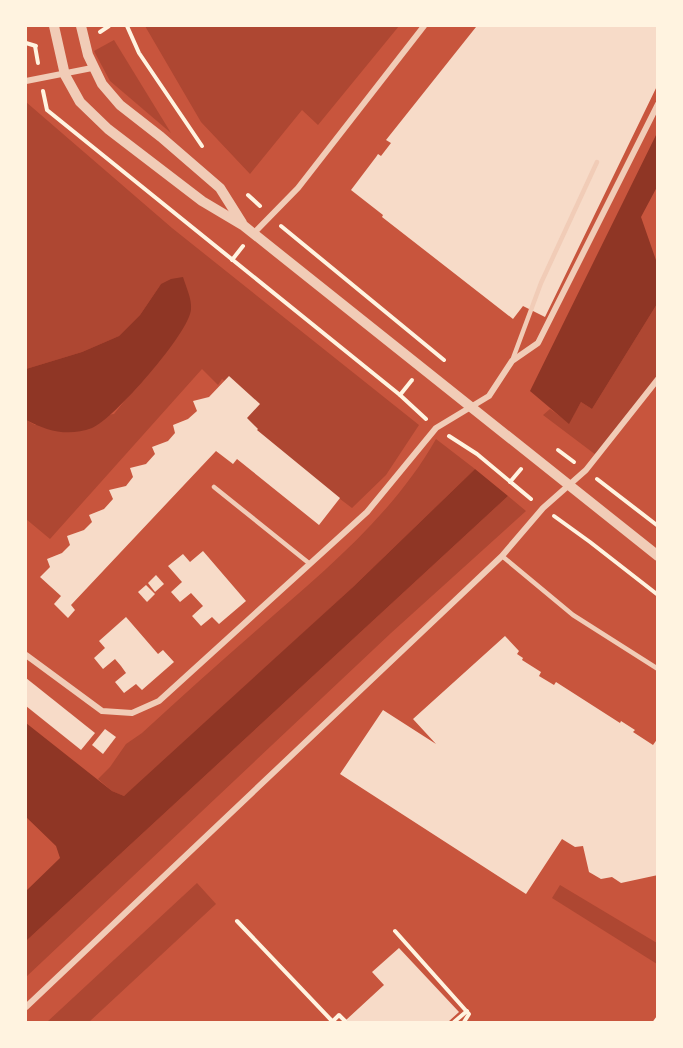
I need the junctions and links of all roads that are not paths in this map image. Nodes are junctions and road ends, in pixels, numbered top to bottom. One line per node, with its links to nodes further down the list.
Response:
1 (54, 26): 5 (street)
2 (81, 26): 4 (street)
3 (424, 26): 10 (street)
4 (93, 68): 5 (street); 9 (street)
5 (65, 75): 6 (street); 9 (street)
6 (26, 81)
7 (657, 104): 11 (street)
8 (597, 162): 11 (lane)
9 (244, 226): 10 (street)
10 (253, 234): 13 (street)
11 (512, 361): 13 (street)
12 (657, 379): 14 (street)
13 (470, 407): 14 (street); 18 (street)
14 (568, 484): 16 (street); 17 (street)
15 (214, 486): 18 (lane)
16 (502, 556): 20 (lane); 21 (street)
17 (657, 556)
18 (310, 564): 19 (street)
19 (26, 655)
20 (657, 669)
21 (26, 1008)

